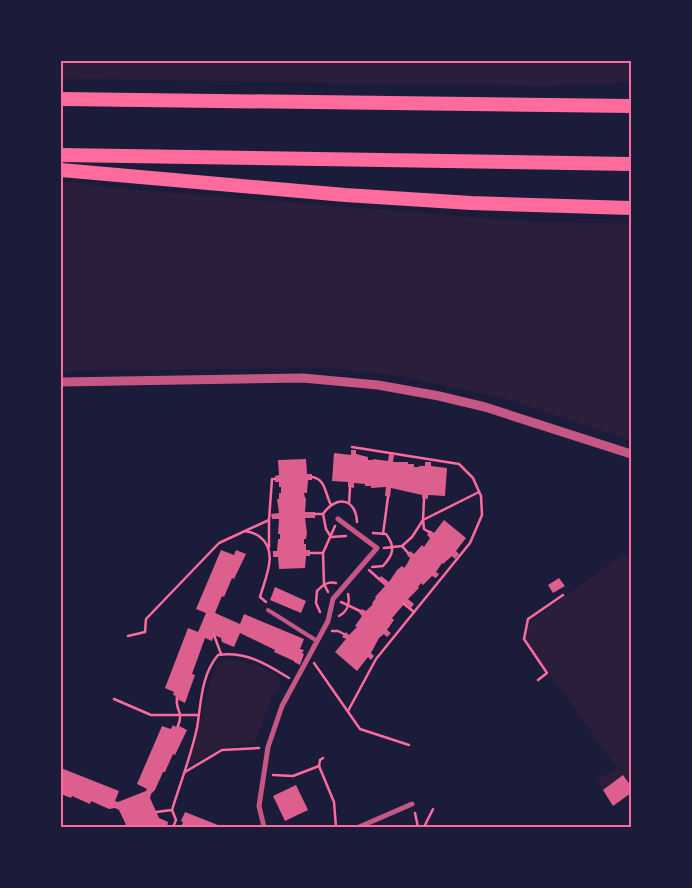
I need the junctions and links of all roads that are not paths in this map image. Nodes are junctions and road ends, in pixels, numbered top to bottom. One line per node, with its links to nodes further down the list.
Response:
1 (61, 99): 2 (highway)
2 (631, 106)
3 (61, 155): 4 (highway)
4 (631, 164)
5 (61, 170): 6 (highway)
6 (631, 208)
7 (61, 382): 8 (street)
8 (631, 454)
9 (338, 519): 11 (street)
10 (268, 610): 11 (lane)
11 (317, 641): 13 (street)
12 (412, 804): 14 (street)
13 (264, 827)
14 (359, 827)

